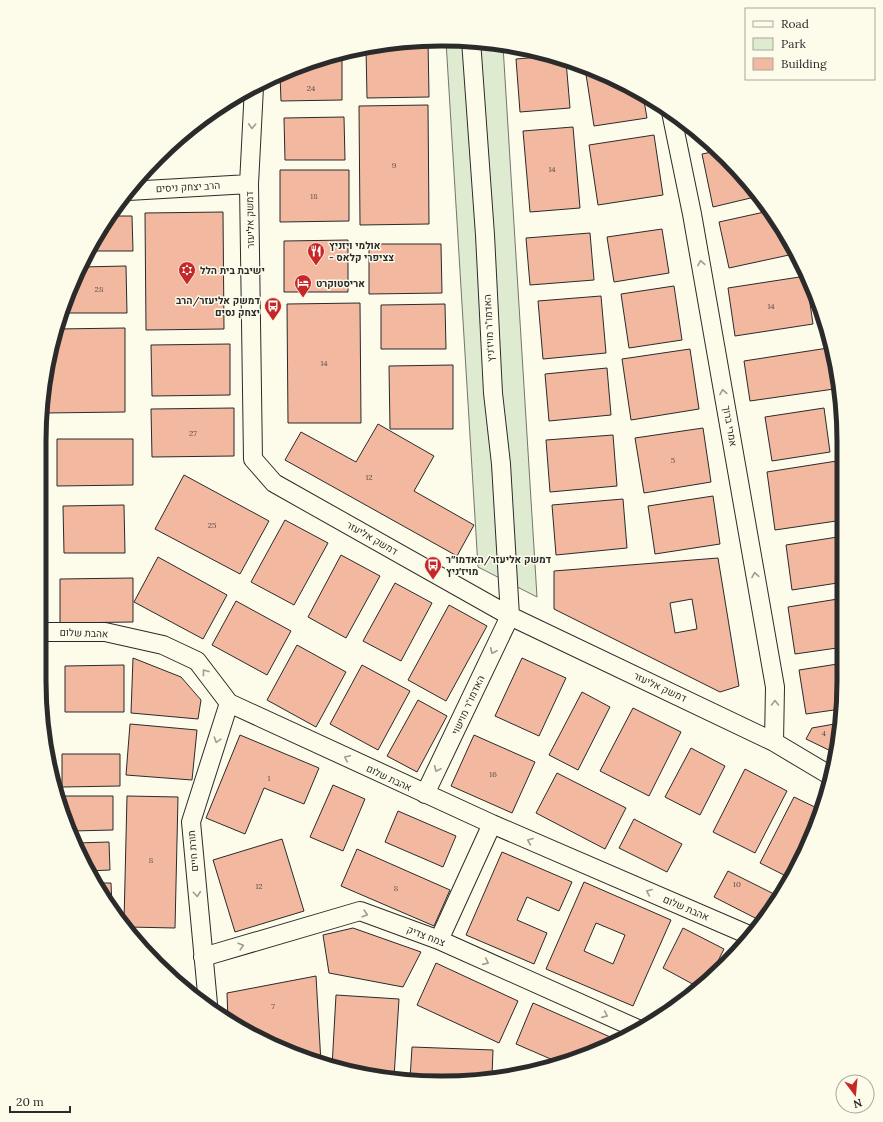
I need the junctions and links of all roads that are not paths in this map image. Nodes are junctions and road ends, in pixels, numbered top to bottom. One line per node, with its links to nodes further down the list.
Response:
1 (472, 47): 6 (street, האדמו"ר מויז'ניץ)
2 (254, 94): 4 (street, דמשק אליעזר, one-way to 4)
3 (673, 122): 9 (street, אמרי ברוך, one-way to 3)
4 (249, 184): 5 (street, הרב יצחק ניסים); 6 (street, דמשק אליעזר)
5 (136, 191)
6 (510, 616): 9 (street, דמשק אליעזר); 11 (street, האדמו"ר מוישוי, one-way to 11)
7 (46, 632): 8 (street, אהבת שלום, one-way to 7)
8 (229, 703): 11 (street, אהבת שלום, one-way to 8); 15 (street, תורת חיים, one-way to 15)
9 (774, 742): 10 (street, דמשק אליעזר)
10 (826, 773)
11 (425, 794): 12 (street, אהבת שלום)
12 (492, 824): 13 (street, אהבת שלום, one-way to 12); 14 (street)
13 (745, 933)
14 (439, 940): 15 (street, צמח צדיק, one-way to 14); 17 (street, צמח צדיק, one-way to 17)
15 (203, 957): 16 (street, תורת חיים)
16 (207, 999)
17 (632, 1027)

